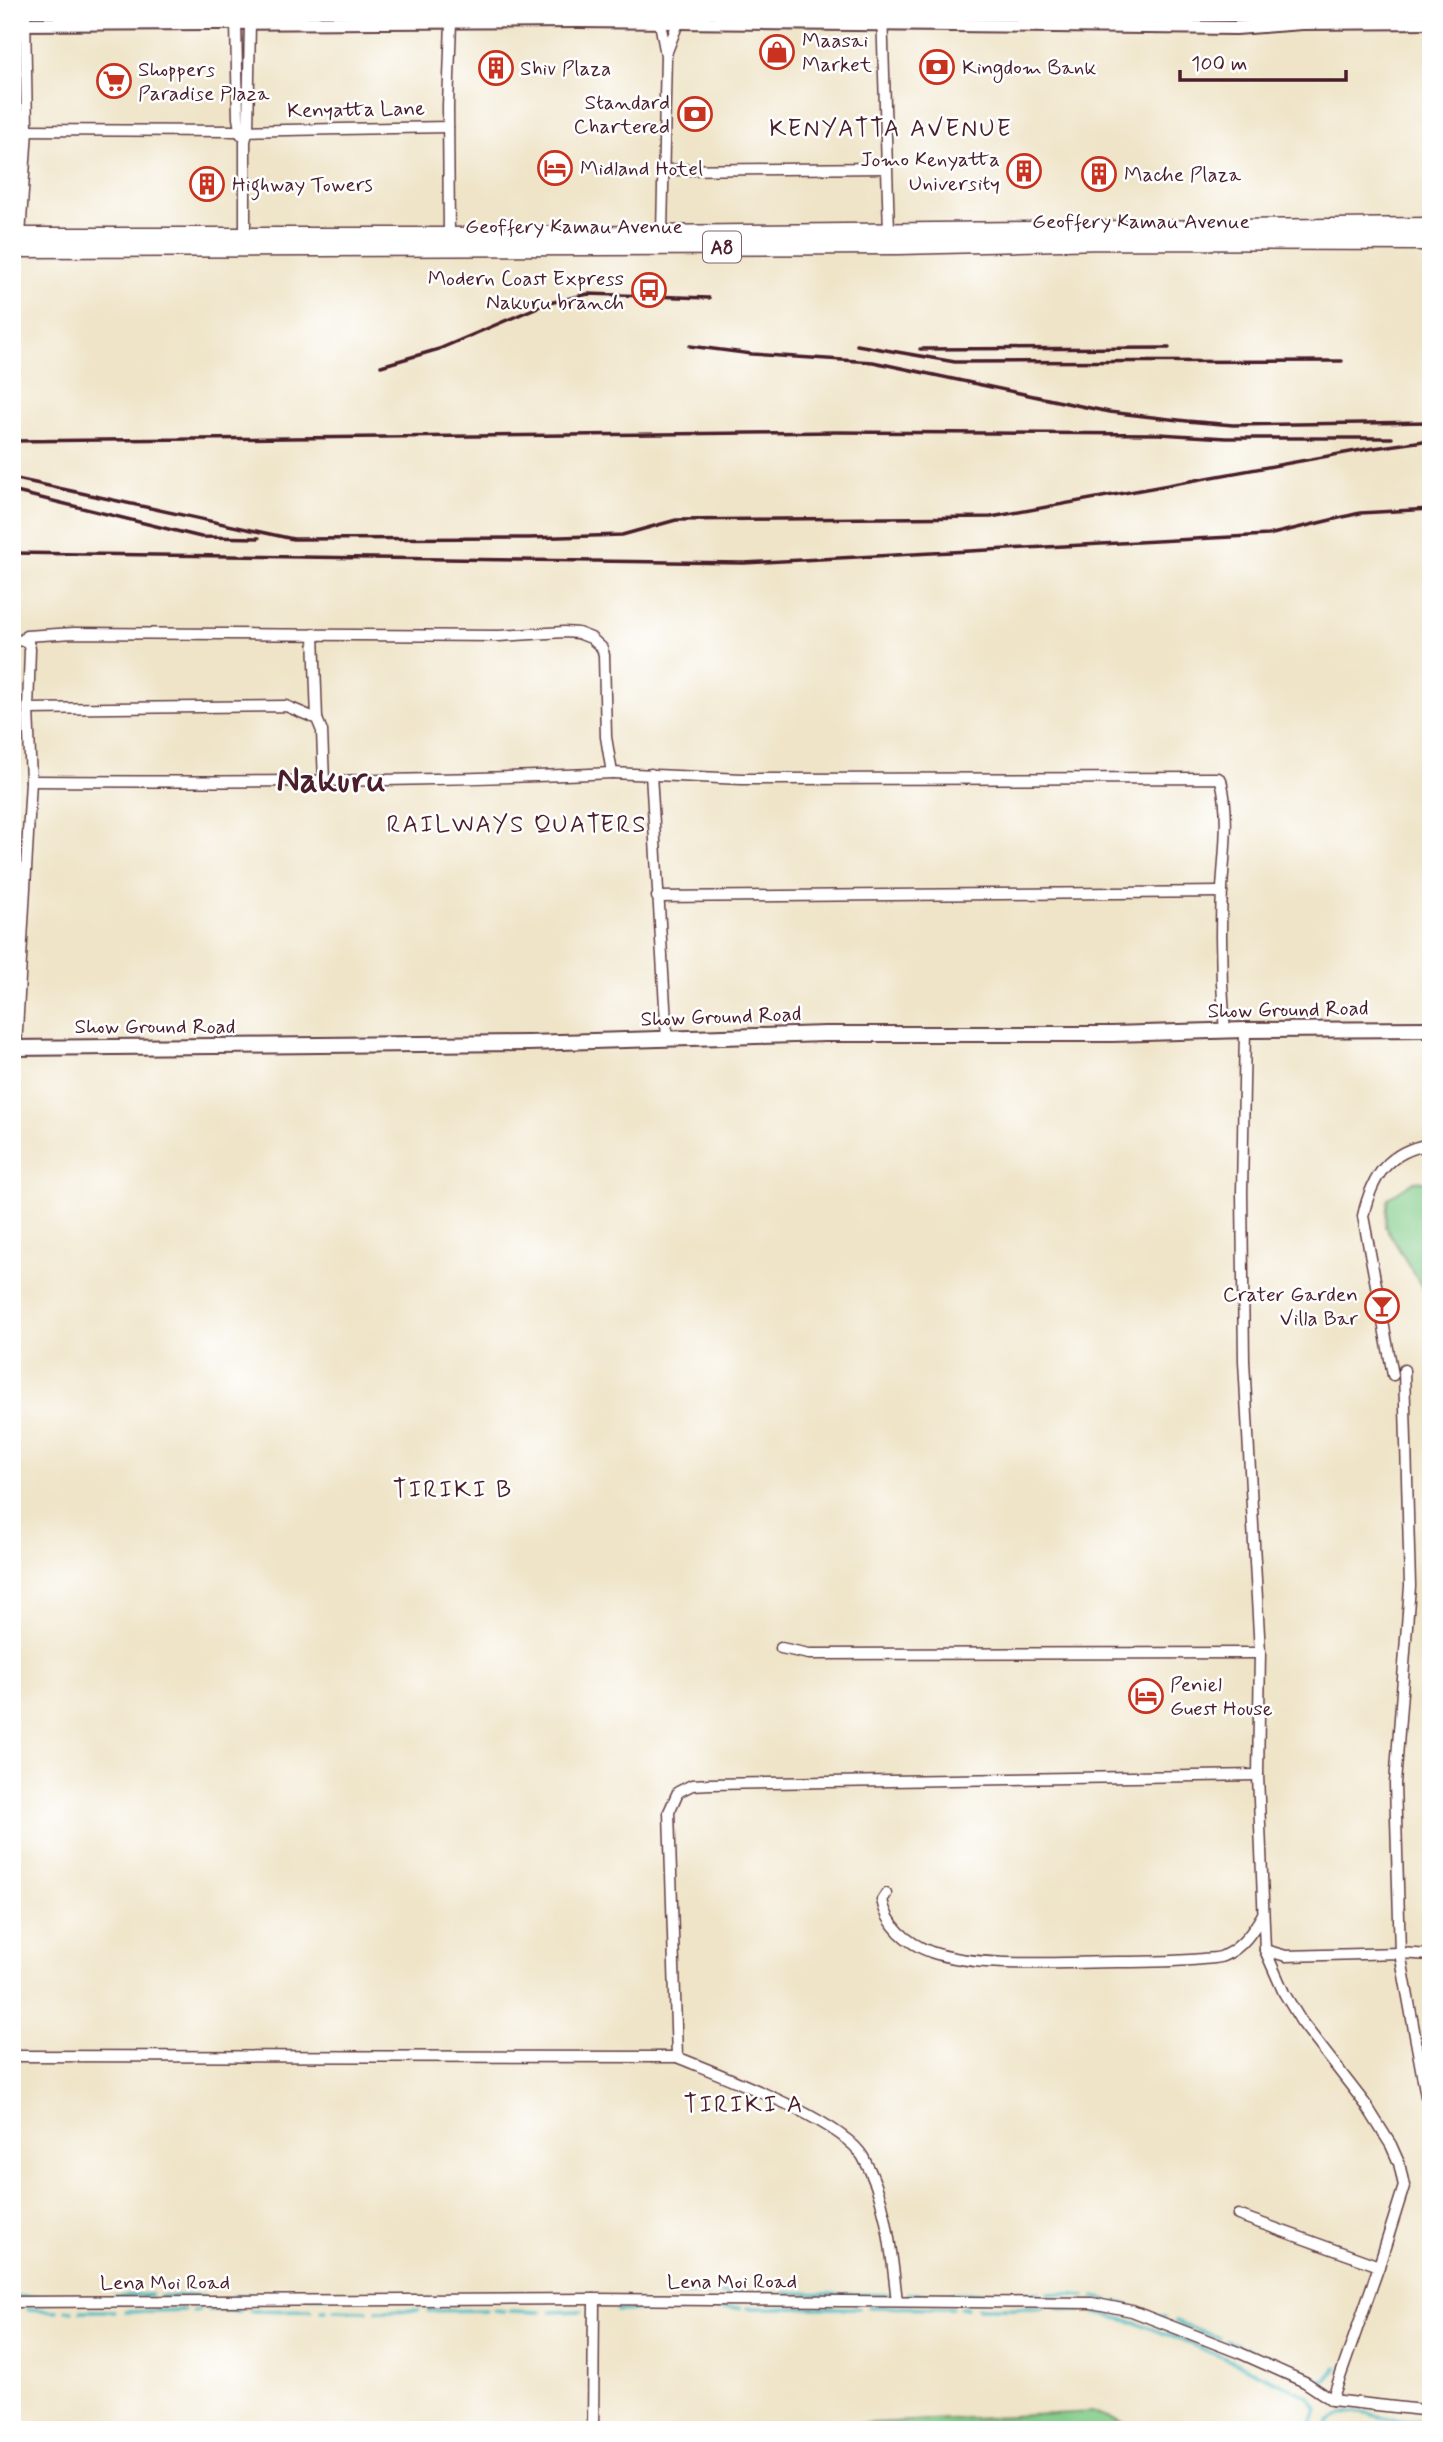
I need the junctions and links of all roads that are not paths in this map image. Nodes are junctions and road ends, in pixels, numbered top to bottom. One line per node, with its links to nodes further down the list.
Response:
1 (1103, 12): 15 (street)
2 (146, 17): 10 (street); 13 (street)
3 (483, 17): 4 (street); 6 (street)
4 (577, 17): 7 (street)
5 (285, 18): 11 (street); 14 (street)
6 (465, 18): 11 (street)
7 (658, 18): 8 (street); 16 (street)
8 (678, 18): 9 (street); 16 (street)
9 (882, 18): 15 (street); 21 (street)
10 (21, 20): 19 (street)
11 (450, 22): 17 (street)
12 (1431, 22): 15 (street)
13 (236, 23): 14 (street); 20 (street)
14 (250, 23): 20 (street)
15 (1102, 26)
16 (666, 55): 22 (street)
17 (448, 127): 20 (street, Kenyatta Lane); 27 (street)
18 (12, 130): 19 (street, Kenyatta Lane)
19 (27, 130): 20 (street, Kenyatta Lane); 28 (street)
20 (244, 134): 26 (street)
21 (887, 168): 22 (street); 24 (street)
22 (664, 170): 25 (street)
23 (1431, 226): 24 (highway, Geoffery Kamau Avenue / A8)
24 (889, 231): 25 (highway, Geoffery Kamau Avenue / A8)
25 (662, 232): 27 (highway, Geoffery Kamau Avenue / A8)
26 (245, 235): 27 (highway, Geoffery Kamau Avenue / A8); 28 (highway, Geoffery Kamau Avenue / A8)
27 (449, 236)
28 (15, 240): 29 (highway, Geoffery Kamau Avenue / A8)
29 (1431, 242)
30 (314, 634): 32 (street); 34 (street); 35 (street)
31 (12, 640): 32 (street)
32 (28, 641): 33 (street)
33 (28, 709): 34 (street); 37 (street)
34 (317, 719): 38 (street)
35 (612, 773): 36 (street); 38 (street)
36 (651, 774): 39 (street); 40 (street)
37 (31, 781): 38 (street); 45 (street)
38 (324, 782)
39 (1222, 892): 40 (street); 43 (street)
40 (657, 897): 44 (street)
41 (1431, 1029): 42 (main road, Show Ground Road)
42 (1245, 1030): 43 (main road, Show Ground Road); 50 (street)
43 (1225, 1031): 44 (main road, Show Ground Road)
44 (667, 1039): 45 (main road, Show Ground Road)
45 (14, 1048)
46 (1431, 1144): 48 (street)
47 (1404, 1370): 55 (street)
48 (1393, 1376)
49 (781, 1648): 50 (street)
50 (1260, 1653): 51 (street)
51 (1258, 1775): 53 (street); 58 (street)
52 (886, 1894): 53 (street)
53 (1263, 1914): 54 (street)
54 (1265, 1950): 55 (street); 61 (street)
55 (1400, 1953): 56 (street); 59 (street)
56 (1431, 1955)
57 (12, 2056): 58 (street)
58 (677, 2057): 63 (street)
59 (1431, 2101)
60 (1238, 2215): 61 (street)
61 (1380, 2266): 65 (street)
62 (594, 2299): 63 (street, Lena Moi Road); 64 (street, Lena Moi Road); 67 (street)
63 (897, 2301): 65 (street, Lena Moi Road)
64 (12, 2302)
65 (1332, 2399): 66 (street, Lena Moi Road)
66 (1431, 2411)
67 (593, 2430)

